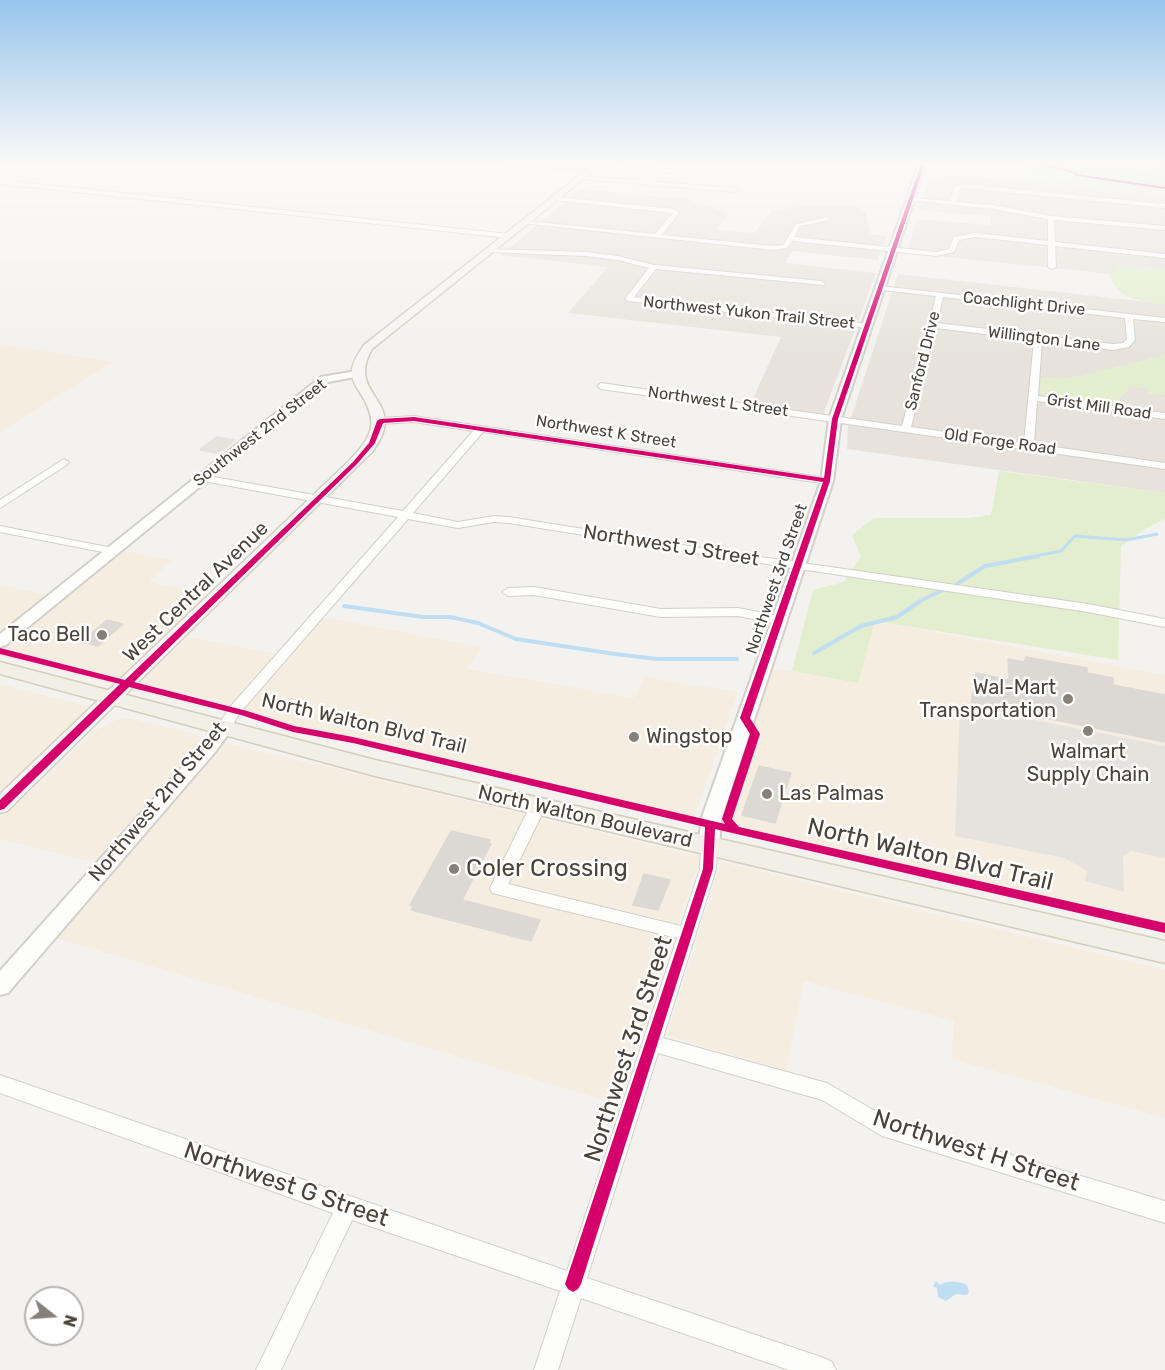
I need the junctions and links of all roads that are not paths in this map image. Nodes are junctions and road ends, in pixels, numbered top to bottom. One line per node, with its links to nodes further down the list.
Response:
1 (433, 228): 8 (street)
2 (519, 228): 8 (main road)
3 (575, 228): 9 (street)
4 (664, 228): 9 (street)
5 (797, 228): 10 (street)
6 (903, 228): 12 (street, Northwest 3rd Street)
7 (1052, 228): 11 (street)
8 (509, 236): 13 (main road)
9 (657, 236): 10 (street)
10 (791, 239): 12 (street)
11 (1052, 244): 12 (street); 14 (street); 16 (street)
12 (896, 249): 18 (street, Northwest 3rd Street)
13 (491, 250): 15 (street); 25 (main road)
14 (1165, 256)
15 (654, 267): 17 (street); 23 (street, Northwest Yukon Trail Street)
16 (1052, 267)
17 (821, 283)
18 (882, 288): 19 (street, Coachlight Drive); 23 (street, Northwest 3rd Street)
19 (940, 295): 20 (street, Coachlight Drive); 22 (street, Sanford Drive)
20 (1129, 316): 21 (street, Coachlight Drive); 24 (street, Willington Lane)
21 (1165, 320)
22 (931, 325): 24 (street, Willington Lane); 32 (street, Sanford Drive)
23 (868, 326): 29 (street, Northwest 3rd Street)
24 (1038, 339): 27 (street)
25 (356, 374): 30 (main road); 36 (street, Southwest 2nd Street)
26 (601, 386): 29 (street, Northwest L Street)
27 (1033, 398): 28 (street, Grist Mill Road); 33 (street)
28 (1165, 416)
29 (835, 419): 32 (street, Old Forge Road); 37 (street, Northwest 3rd Street)
30 (380, 421): 31 (street, Northwest K Street); 38 (main road, West Central Avenue)
31 (482, 428): 37 (street, Northwest K Street); 40 (street, Northwest 2nd Street)
32 (906, 428): 33 (street, Old Forge Road)
33 (1029, 446): 35 (street, Old Forge Road)
34 (63, 462): 39 (street)
35 (1165, 466)
36 (203, 478): 38 (street, Northwest J Street); 42 (street, Southwest 2nd Street)
37 (827, 481): 43 (street, Northwest 3rd Street)
38 (319, 498): 40 (street, Northwest J Street); 49 (main road, West Central Avenue)
39 (0, 505)
40 (407, 515): 43 (street, Northwest J Street); 50 (street, Northwest 2nd Street)
41 (0, 529): 42 (street)
42 (113, 551): 47 (street, Southwest 2nd Street)
43 (798, 564): 45 (street, Northwest 3rd Street); 46 (street, Northwest J Street)
44 (508, 592): 45 (street)
45 (779, 620): 53 (street, Northwest 3rd Street)
46 (1165, 623)
47 (0, 642)
48 (0, 668): 49 (main road, North Walton Boulevard)
49 (112, 700): 50 (main road, North Walton Boulevard); 52 (main road, West Central Avenue)
50 (223, 729): 51 (main road, North Walton Boulevard); 56 (street, Northwest 2nd Street)
51 (538, 806): 53 (main road, North Walton Boulevard); 54 (street)
52 (0, 807)
53 (709, 846): 54 (street, Northwest 3rd Street); 55 (main road, North Walton Boulevard)
54 (687, 934): 57 (street, Northwest 3rd Street)
55 (1165, 952)
56 (0, 986)
57 (652, 1043): 60 (street, Northwest H Street); 61 (street, Northwest 3rd Street)
58 (0, 1084): 59 (street, Northwest G Street)
59 (347, 1207): 61 (street, Northwest G Street); 62 (street)
60 (1165, 1212)
61 (573, 1284): 63 (street, Northwest 3rd Street); 64 (street, Northwest G Street)
62 (268, 1370)
63 (546, 1370)
64 (824, 1370)

